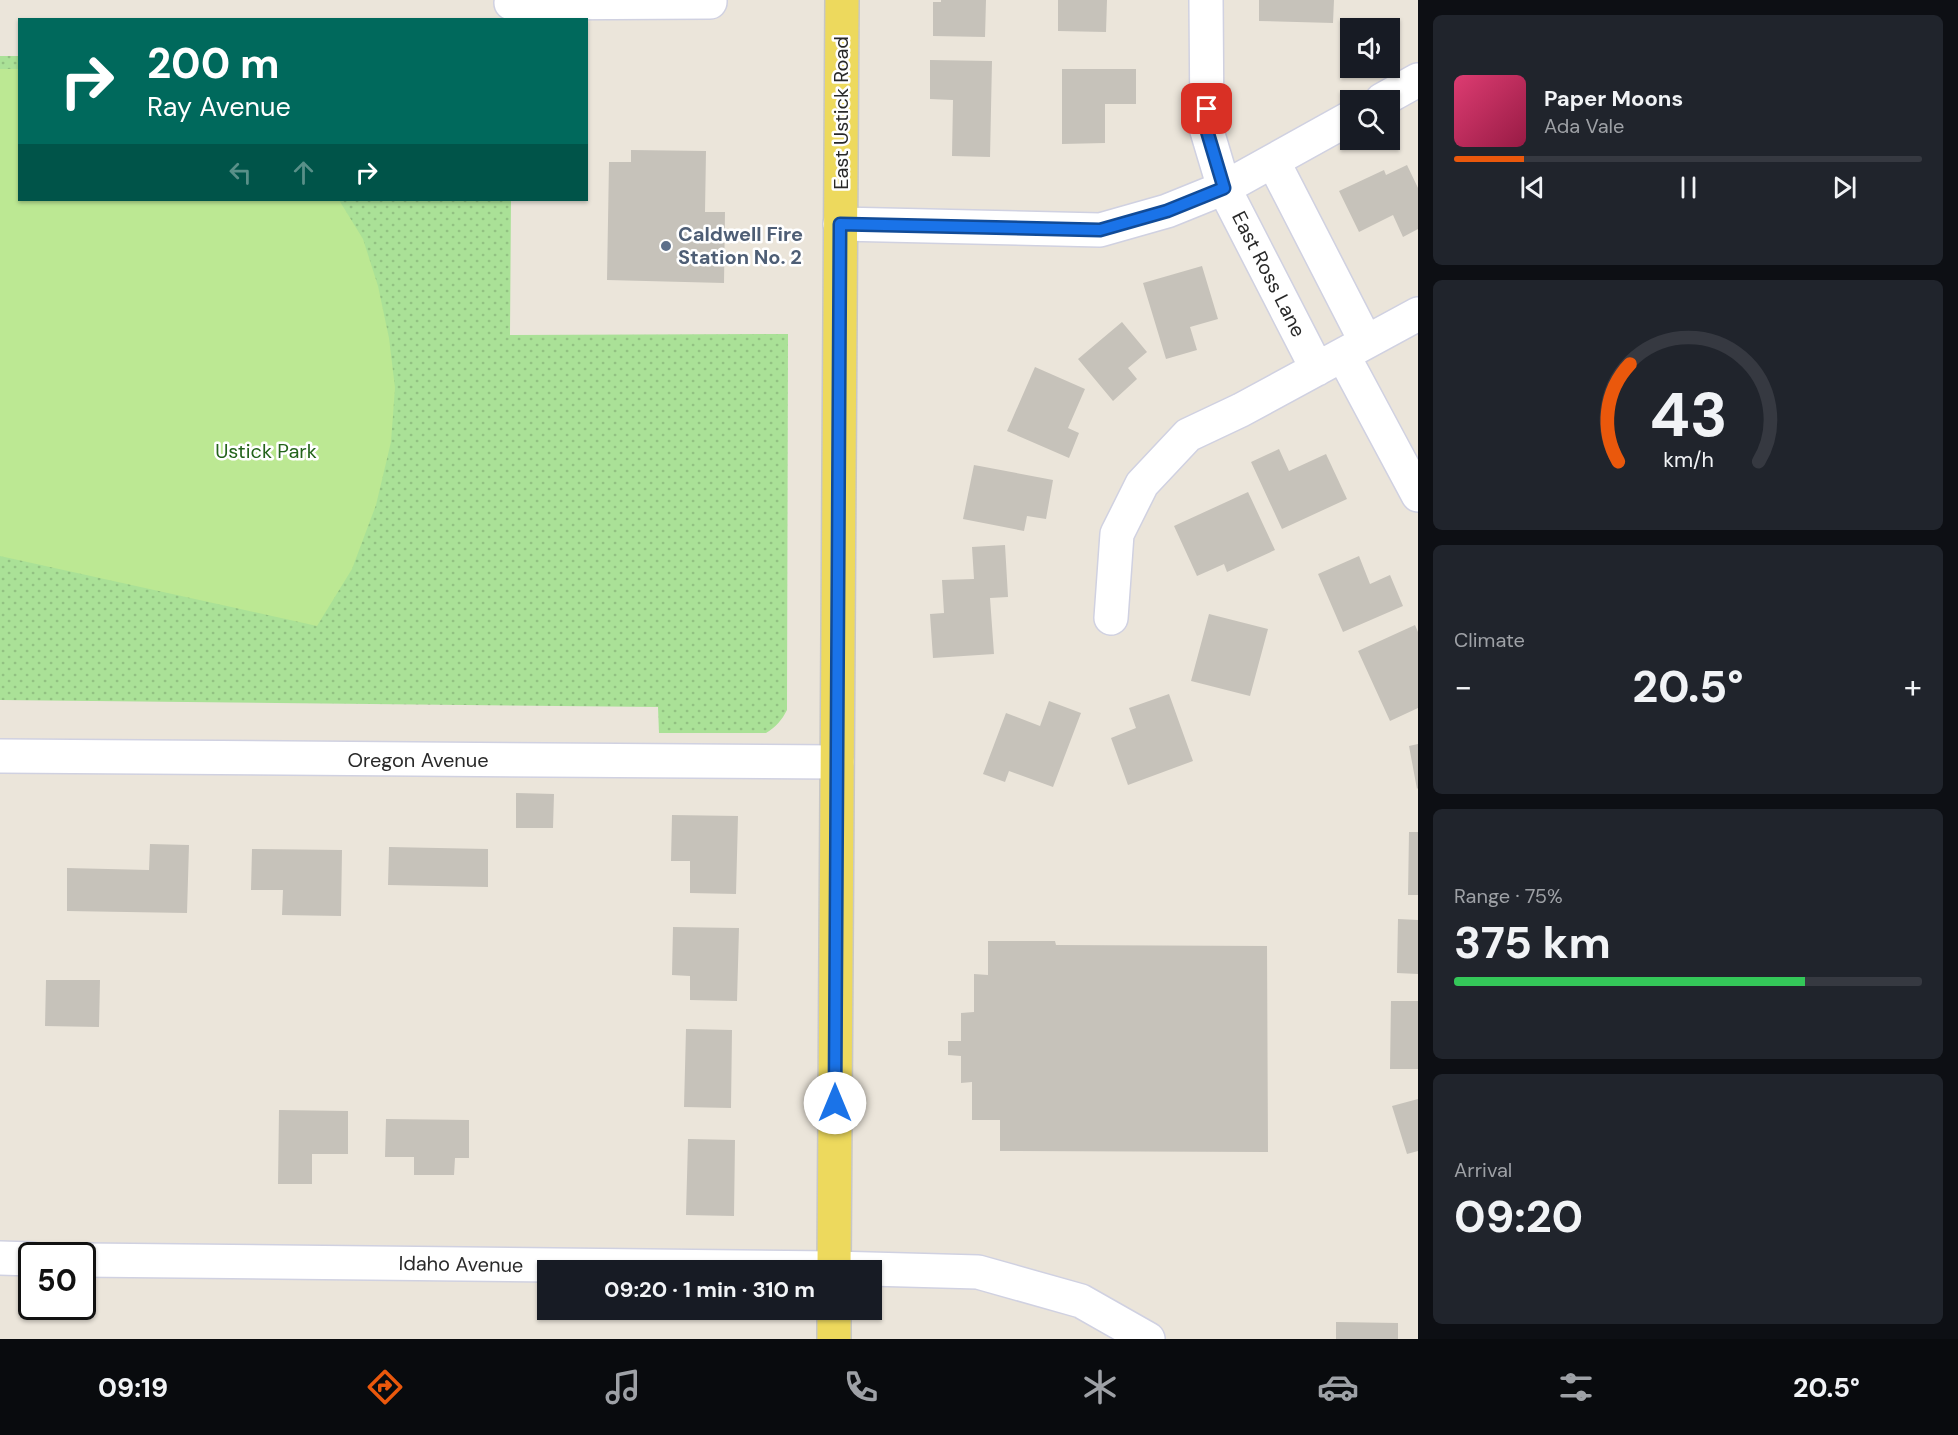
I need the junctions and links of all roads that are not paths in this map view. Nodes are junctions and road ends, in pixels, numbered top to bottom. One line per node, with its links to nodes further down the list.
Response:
1 (710, 0): 4 (street)
2 (842, 0): 10 (main road, East Ustick Road)
3 (1206, 0): 9 (street, East Ross Lane)
4 (511, 3)
5 (1418, 80): 6 (street)
6 (1400, 90)
7 (1340, 124): 8 (street)
8 (1273, 161): 9 (street); 12 (street, East Ross Lane)
9 (1224, 188): 10 (street); 12 (street, East Ross Lane)
10 (840, 224): 16 (main road, East Ustick Road)
11 (1418, 314): 12 (street)
12 (1340, 356): 13 (street, East Ross Lane); 14 (street)
13 (1418, 495)
14 (1111, 618)
15 (0, 756): 16 (street, Oregon Avenue)
16 (837, 762): 20 (main road, East Ustick Road)
17 (0, 1258): 18 (street)
18 (18, 1259)
19 (96, 1260): 21 (street, Idaho Avenue)
20 (834, 1260)
21 (537, 1265)
22 (882, 1270): 25 (street, Idaho Avenue)
23 (834, 1320): 24 (main road)
24 (834, 1339)
25 (1148, 1339)

